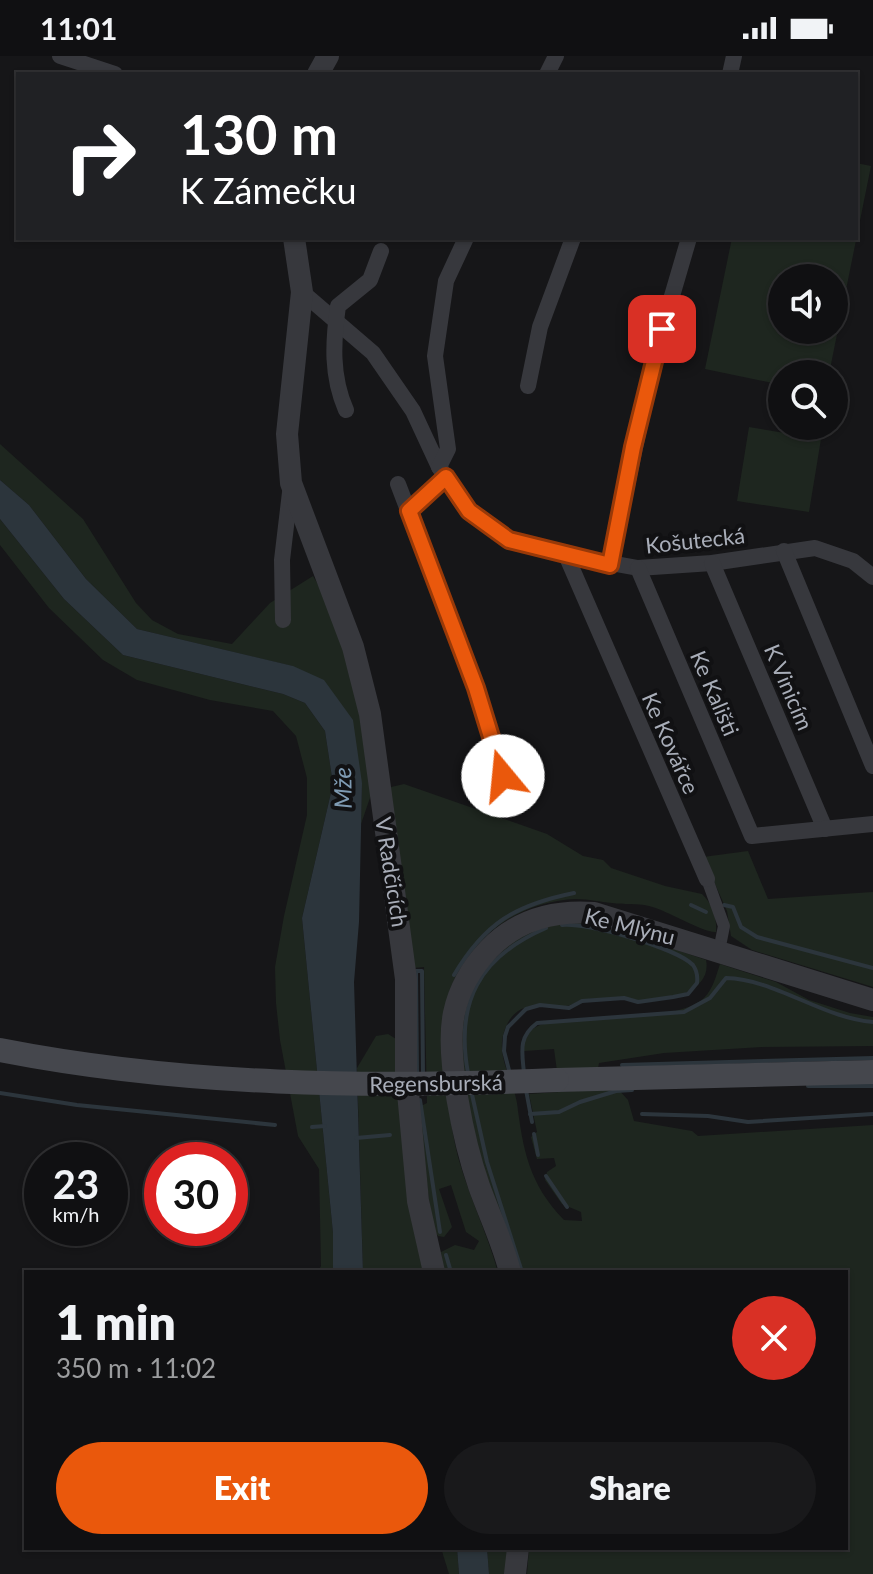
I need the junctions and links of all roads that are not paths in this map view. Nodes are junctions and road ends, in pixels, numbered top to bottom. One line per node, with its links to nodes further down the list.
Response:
1 (60, 56): 2 (street)
2 (109, 72)
3 (294, 240): 8 (street, V Radčicích)
4 (465, 240): 12 (street)
5 (572, 240): 10 (street)
6 (688, 240): 19 (street)
7 (381, 251): 9 (street)
8 (302, 292): 9 (street, Košutecká); 13 (street, V Radčicích)
9 (336, 320): 11 (street); 12 (street, Košutecká)
10 (528, 386)
11 (346, 410)
12 (443, 472): 15 (street); 17 (street, Košutecká)
13 (291, 483): 22 (street, V Radčicích); 32 (street, V Radčicích)
14 (398, 484): 15 (street)
15 (409, 511): 24 (street)
16 (784, 551): 18 (street, Košutecká); 21 (street, Košutecká); 23 (street)
17 (566, 555): 19 (street, Košutecká); 27 (street, Ke Kovářce)
18 (712, 563): 20 (street, Košutecká); 26 (street, K Vinicím)
19 (610, 565): 20 (street, Košutecká)
20 (638, 568): 26 (street, Ke Kališti)
21 (873, 577)
22 (283, 620)
23 (873, 766)
24 (503, 776)
25 (873, 824): 26 (street)
26 (825, 829)
27 (707, 879): 28 (street, Ke Kovářce)
28 (719, 951): 29 (street, Ke Mlýnu); 33 (street, Ke Mlýnu)
29 (873, 1000)
30 (0, 1050): 31 (main road, Regensburská, bridge)
31 (873, 1072)
32 (434, 1270)
33 (509, 1270)
34 (518, 1550): 35 (street)
35 (515, 1574)

